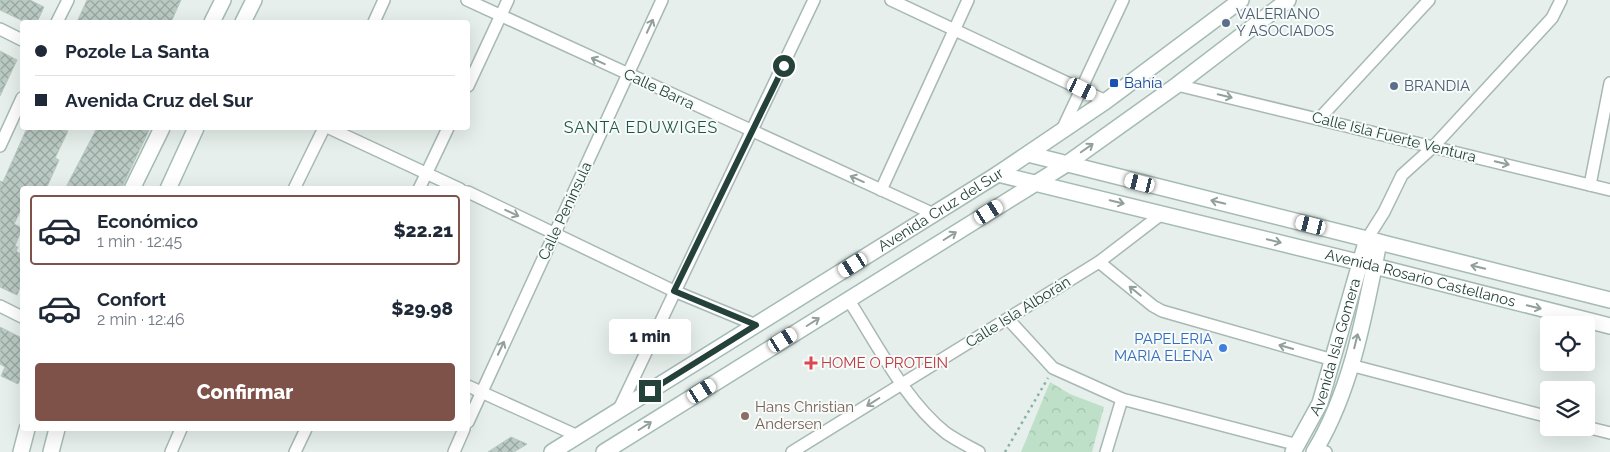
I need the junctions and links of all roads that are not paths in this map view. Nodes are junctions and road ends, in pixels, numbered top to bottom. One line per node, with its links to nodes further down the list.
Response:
1 (68, 0): 17 (street)
2 (223, 0): 18 (street)
3 (254, 0): 19 (street)
4 (384, 0): 20 (street)
5 (467, 0): 16 (street, Calle Barra)
6 (508, 0): 16 (street)
7 (662, 0): 24 (street, Calle Península, one-way to 7)
8 (814, 0): 37 (street)
9 (891, 0): 22 (street)
10 (968, 0): 22 (street)
11 (1123, 0): 28 (street)
12 (1241, 0): 29 (street, Avenida Cruz del Sur)
13 (1288, 0): 27 (street, Avenida Cruz del Sur)
14 (1429, 0): 31 (street)
15 (1561, 0): 40 (street)
16 (500, 16): 24 (street, Calle Barra, one-way to 16); 25 (street)
17 (58, 20)
18 (213, 20)
19 (244, 20)
20 (375, 20)
21 (0, 29): 23 (street)
22 (955, 29): 28 (street); 52 (street)
23 (20, 39)
24 (628, 75): 37 (street, Calle Barra); 57 (street, Calle Península)
25 (470, 82)
26 (1610, 83): 46 (street)
27 (1177, 85): 31 (street, Calle Isla Fuerte Ventura, one-way to 31); 42 (street, Avenida Cruz del Sur, one-way to 27)
28 (1082, 89): 29 (street); 38 (street)
29 (1106, 101): 38 (street, Avenida Cruz del Sur)
30 (20, 102): 39 (street)
31 (1319, 119): 40 (street, Calle Isla Fuerte Ventura)
32 (161, 130): 47 (street)
33 (195, 130): 48 (street)
34 (323, 130): 49 (street)
35 (333, 130): 43 (street)
36 (447, 130): 43 (street)
37 (753, 132): 52 (street, Calle Barra, one-way to 37); 61 (street)
38 (1061, 132): 41 (street, Avenida Cruz del Sur)
39 (0, 146)
40 (1433, 146): 46 (street, Calle Isla Fuerte Ventura, one-way to 46); 58 (street)
41 (1028, 154): 42 (street, Avenida Rosario Castellanos); 44 (street, Avenida Cruz del Sur)
42 (1065, 164): 45 (street, Avenida Cruz del Sur); 58 (street, Avenida Rosario Castellanos, one-way to 42)
43 (427, 173): 50 (street); 51 (street)
44 (998, 174): 45 (street, Avenida Rosario Castellanos); 56 (street, Avenida Cruz del Sur)
45 (1035, 183): 55 (street, Avenida Rosario Castellanos, one-way to 55); 62 (street, Avenida Cruz del Sur, one-way to 45)
46 (1590, 185): 53 (street, Calle Isla Fuerte Ventura)
47 (133, 186)
48 (169, 186)
49 (295, 186)
50 (420, 186)
51 (454, 186)
52 (881, 190): 56 (street, Calle Barra)
53 (1610, 190)
54 (470, 193): 57 (street, one-way to 57)
55 (1163, 213): 59 (street, Calle Isla Alborán); 60 (street, Avenida Rosario Castellanos, one-way to 60)
56 (934, 214): 67 (street, Avenida Cruz del Sur)
57 (555, 233): 61 (street); 73 (street, Calle Península, one-way to 57)
58 (1373, 240): 60 (street, Avenida Isla Gomera); 63 (street, Avenida Rosario Castellanos, one-way to 58)
59 (1099, 262): 66 (street, Calle Isla Alborán); 69 (street, one-way to 59)
60 (1368, 264): 68 (street, Avenida Rosario Castellanos, one-way to 68); 69 (street, Avenida Isla Gomera); 70 (street, Avenida Isla Gomera, one-way to 60)
61 (674, 291): 67 (street); 76 (street)
62 (848, 299): 71 (street); 97 (street, Avenida Cruz del Sur, one-way to 62)
63 (1610, 300)
64 (0, 306): 65 (street)
65 (20, 316)
66 (1008, 319): 71 (street, Calle Isla Alborán); 74 (street)
67 (756, 325): 76 (street, Avenida Cruz del Sur)
68 (1610, 326)
69 (1333, 360): 75 (street, Avenida Isla Gomera)
70 (1350, 365): 77 (street, Avenida Isla Gomera); 78 (street)
71 (902, 384): 88 (street, Calle Isla Alborán, one-way to 88); 99 (street)
72 (470, 387): 73 (street)
73 (481, 392): 79 (street, Calle Península); 87 (street)
74 (1122, 399): 89 (street); 100 (street)
75 (1320, 403): 77 (street); 89 (street, Avenida Isla Gomera)
76 (619, 409): 87 (street, Avenida Cruz del Sur)
77 (1336, 410): 90 (street, Avenida Isla Gomera)
78 (1540, 415)
79 (470, 417)
80 (1595, 430): 86 (street)
81 (26, 431): 91 (street)
82 (56, 431): 92 (street)
83 (180, 431): 93 (street)
84 (305, 431): 94 (street)
85 (463, 431): 95 (street)
86 (1610, 434)
87 (578, 436): 96 (street, Avenida Cruz del Sur)
88 (811, 447): 98 (street, Calle Isla Alborán)
89 (1296, 448)
90 (1319, 451)
91 (21, 452)
92 (51, 452)
93 (171, 452)
94 (295, 452)
95 (454, 452)
96 (552, 452)
97 (604, 452)
98 (792, 452)
99 (979, 452)
100 (1106, 452)

